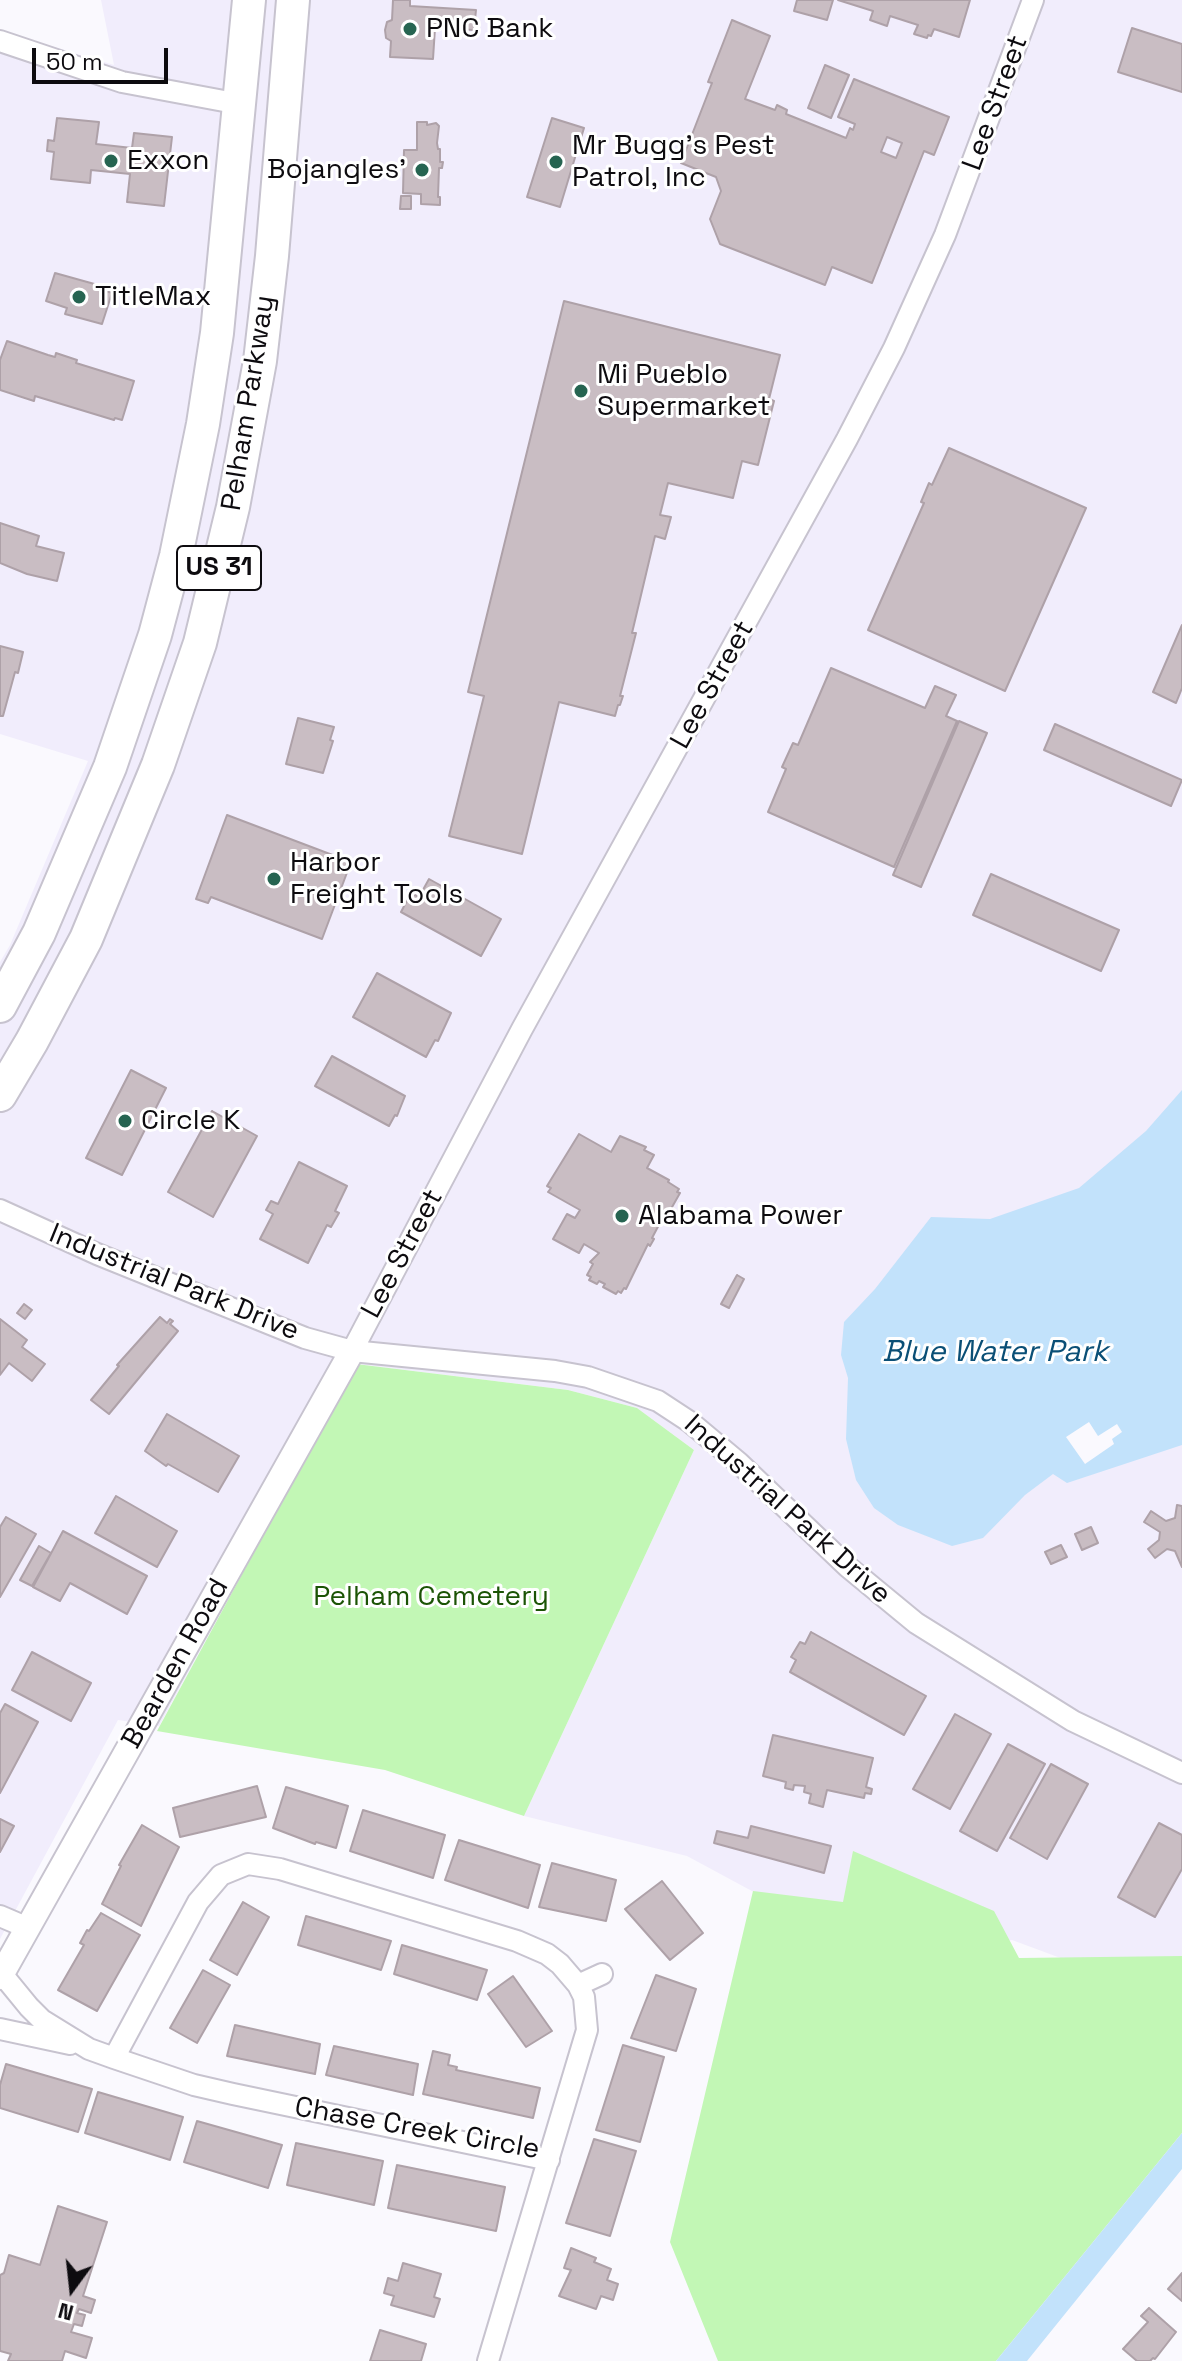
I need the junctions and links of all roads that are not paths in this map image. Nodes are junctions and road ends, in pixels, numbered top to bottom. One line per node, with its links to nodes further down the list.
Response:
1 (249, 0): 5 (main road, Pelham Parkway / US 31)
2 (293, 0): 6 (main road, Pelham Parkway / US 31)
3 (1033, 0): 14 (street, Lee Street)
4 (0, 41): 5 (street)
5 (240, 104): 6 (main road); 7 (main road, Pelham Parkway / US 31)
6 (284, 111): 8 (main road, Pelham Parkway / US 31)
7 (220, 307): 8 (main road); 9 (main road, Pelham Parkway / US 31)
8 (264, 325): 10 (main road, Pelham Parkway / US 31)
9 (136, 692): 10 (main road); 11 (main road, Pelham Parkway / US 31)
10 (178, 707): 12 (main road, Pelham Parkway / US 31)
11 (0, 1006)
12 (0, 1095)
13 (0, 1210): 14 (street, Industrial Park Drive)
14 (352, 1351): 15 (street, Industrial Park Drive); 17 (street, Bearden Road)
15 (1182, 1773)
16 (0, 1916): 17 (street)
17 (28, 1928): 19 (street, Bearden Road)
18 (602, 1974): 20 (street)
19 (1, 1976): 22 (street, Chase Creek Circle)
20 (578, 1985): 23 (street); 24 (street, Chase Creek Circle)
21 (0, 2029): 22 (street, Chase Creek Circle)
22 (89, 2049): 23 (street, Chase Creek Circle)
23 (114, 2058): 24 (street, Chase Creek Circle)
24 (549, 2160): 25 (street)
25 (488, 2361)

